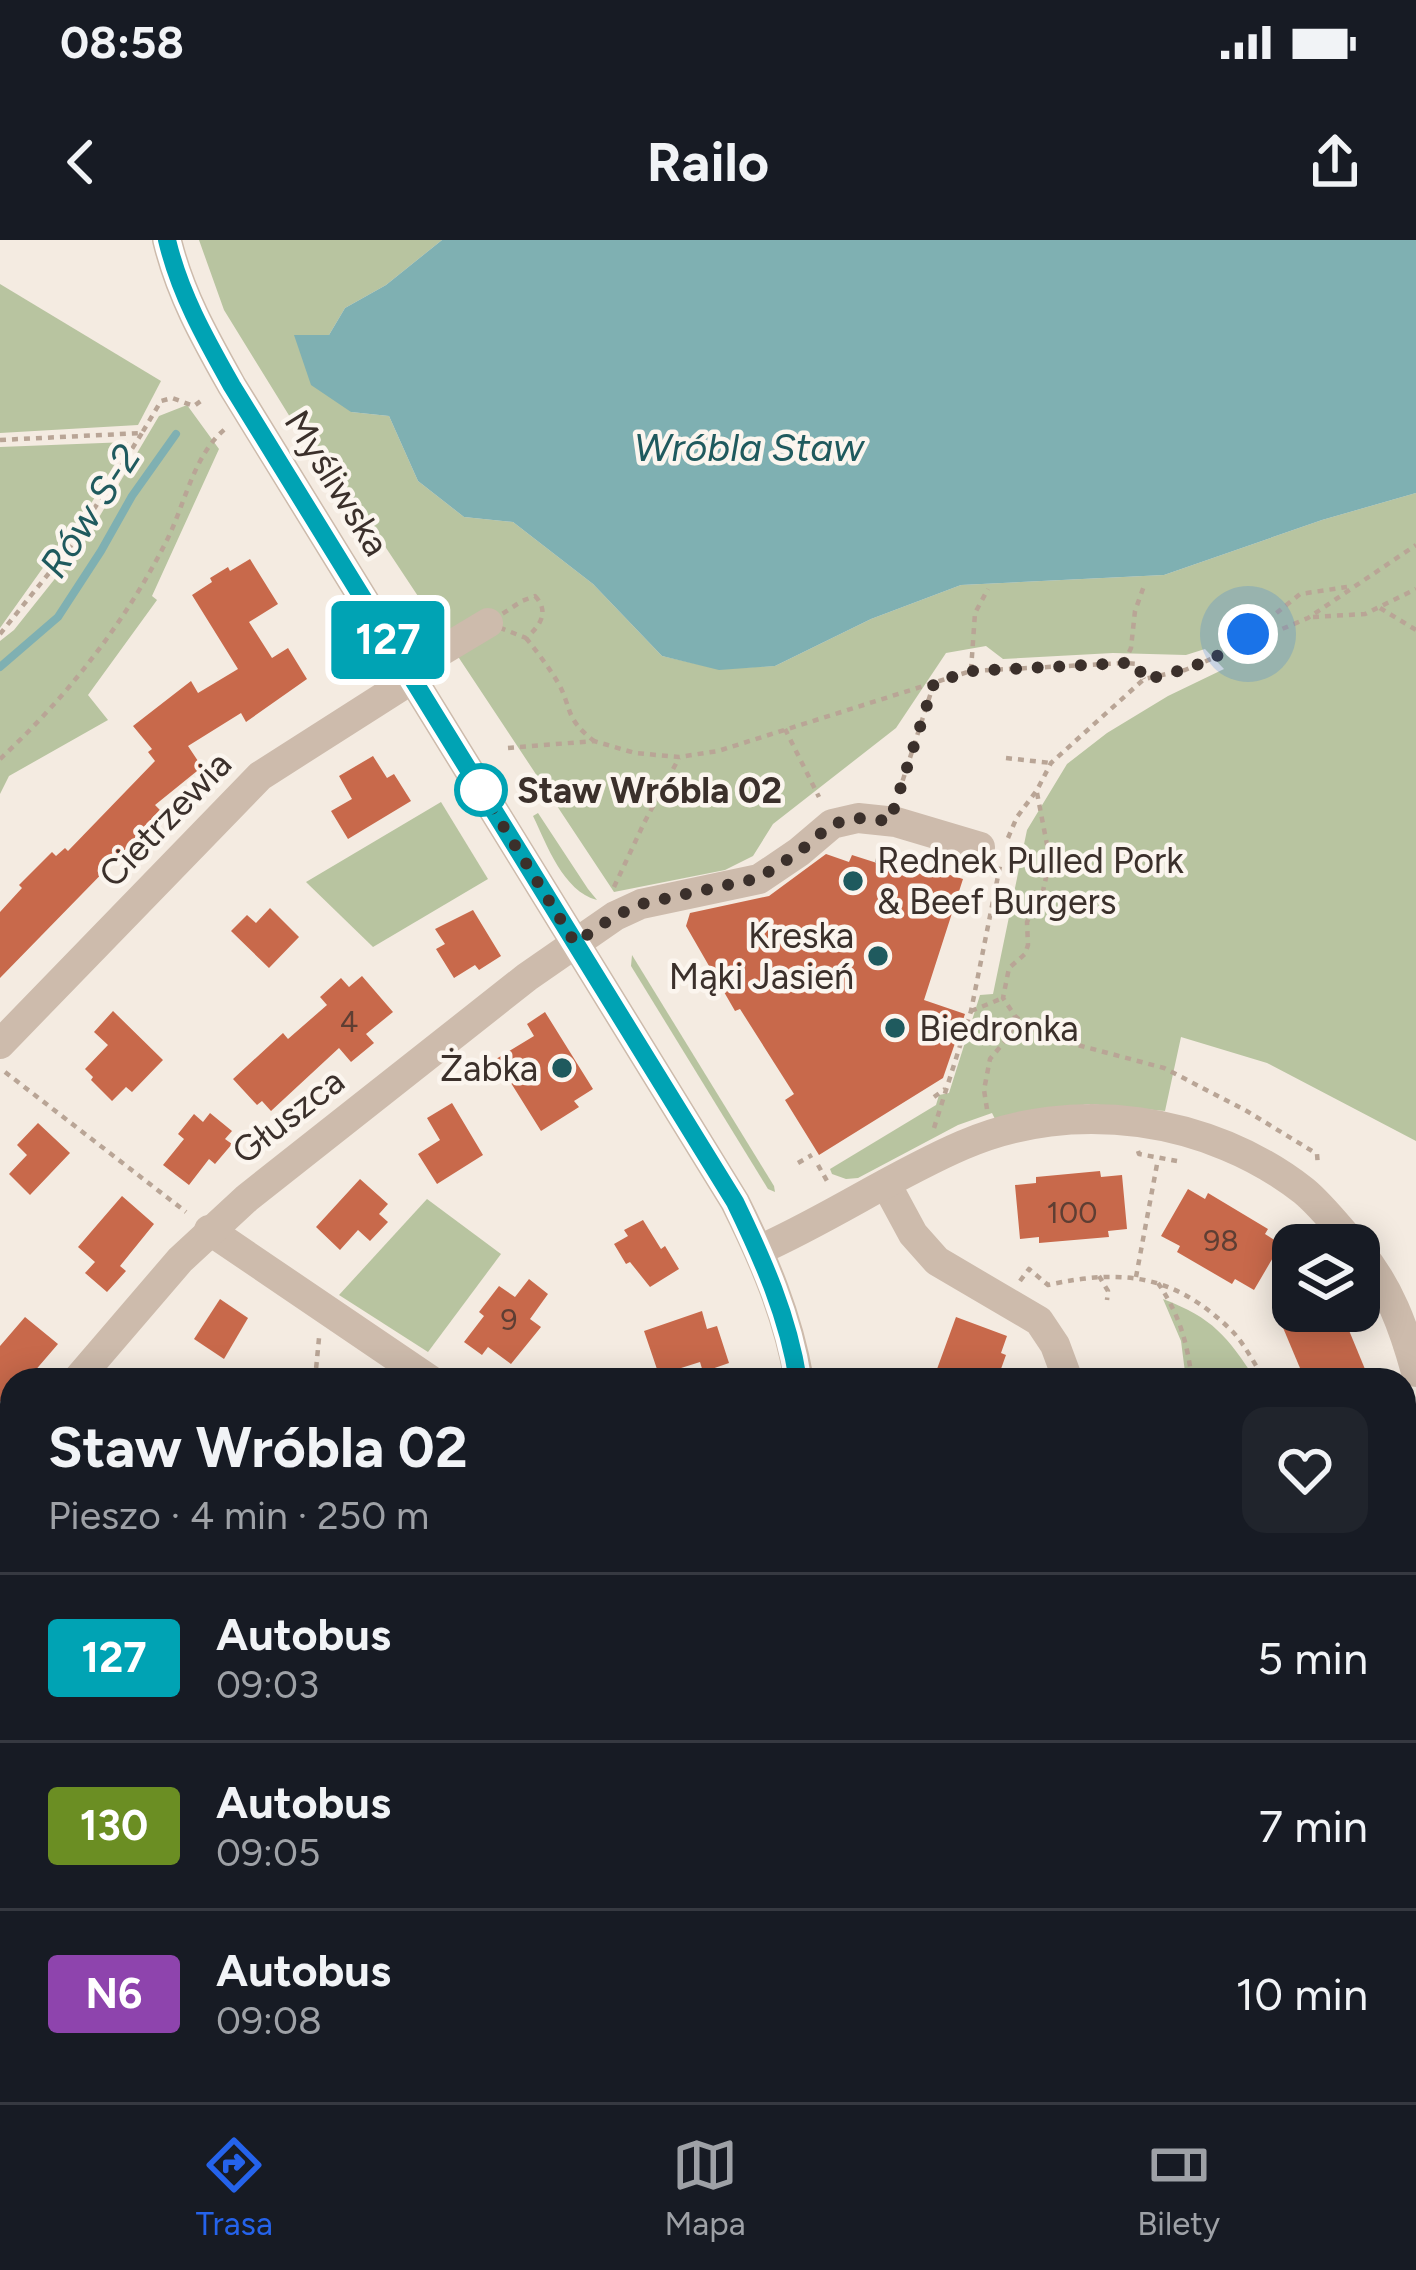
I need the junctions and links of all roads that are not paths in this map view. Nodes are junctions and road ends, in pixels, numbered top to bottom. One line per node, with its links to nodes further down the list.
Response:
1 (167, 240): 3 (street, Myśliwska)
2 (488, 622): 3 (street, Cietrzewia)
3 (412, 679): 5 (street, Myśliwska); 6 (street, Cietrzewia)
4 (996, 848): 5 (street, Głuszca)
5 (575, 943): 9 (street, Głuszca); 10 (street, Myśliwska)
6 (0, 1044)
7 (886, 1184): 8 (street); 10 (street); 15 (street)
8 (1334, 1224)
9 (209, 1230): 12 (street, Głuszca); 13 (street)
10 (759, 1250): 14 (street, Myśliwska)
11 (1380, 1280): 16 (street)
12 (87, 1368)
13 (412, 1368)
14 (796, 1368)
15 (1063, 1368)
16 (1415, 1368)

